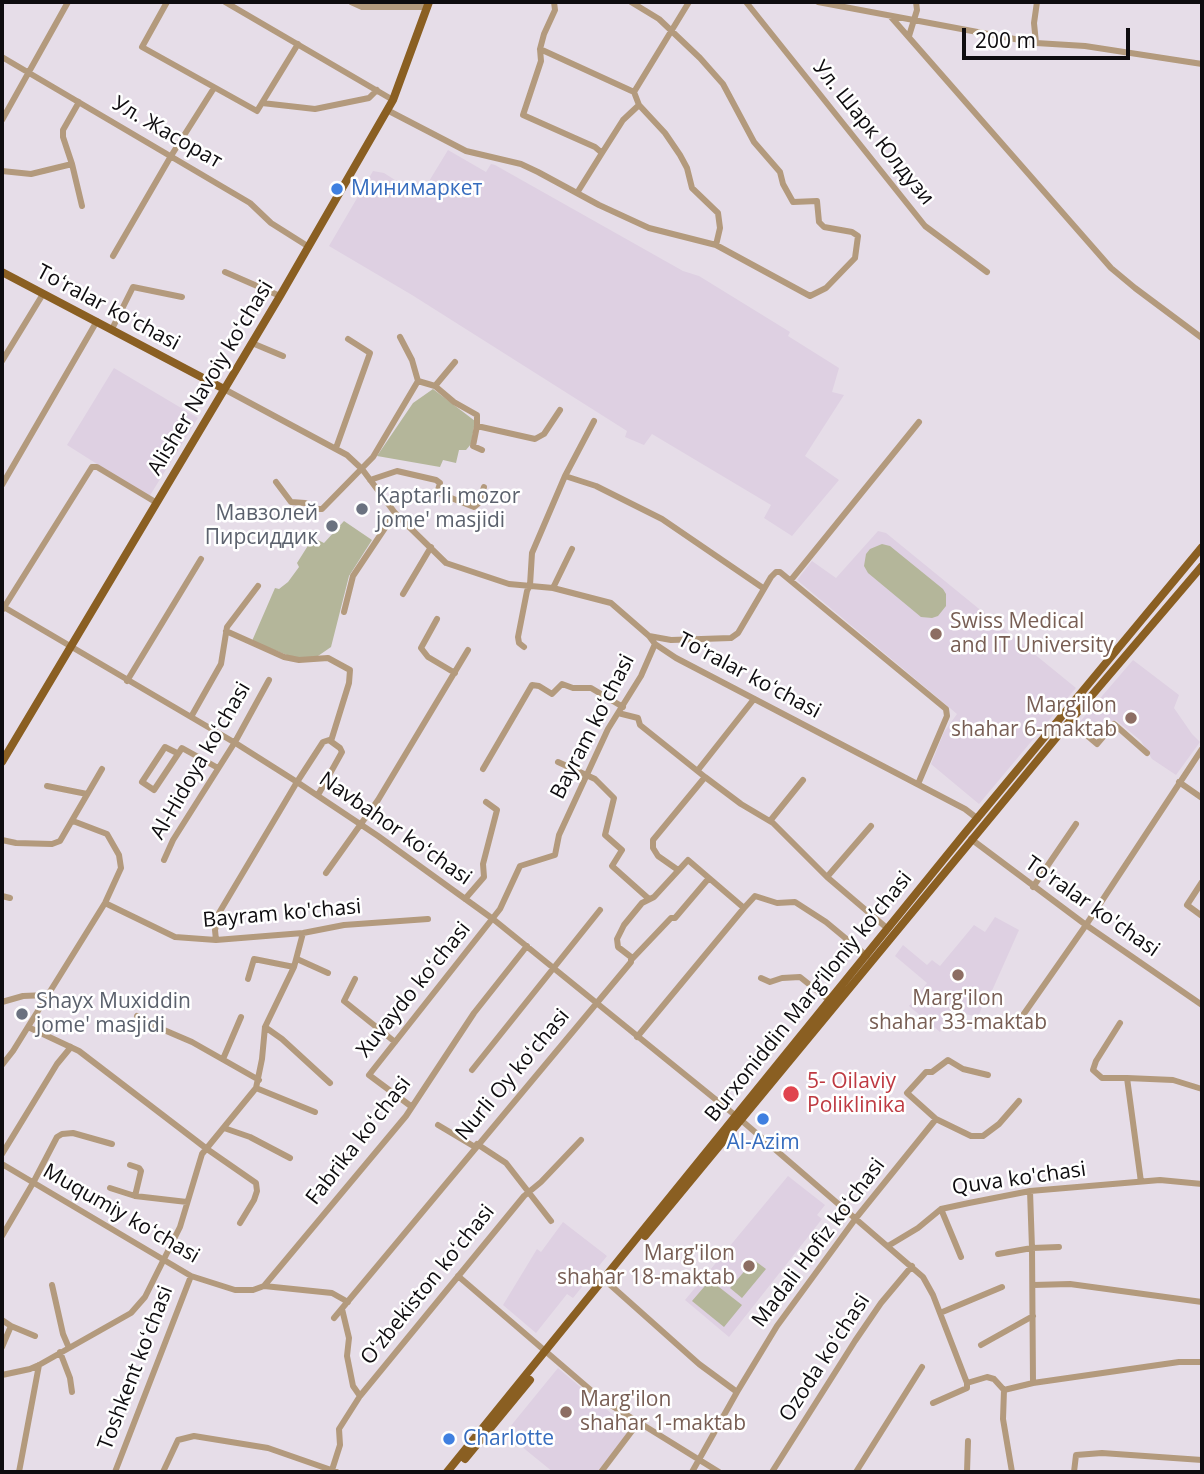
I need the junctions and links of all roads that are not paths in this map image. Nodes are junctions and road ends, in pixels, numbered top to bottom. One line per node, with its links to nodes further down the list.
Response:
1 (68, 2): 22 (street)
2 (167, 2): 23 (street)
3 (225, 2): 18 (street)
4 (351, 2): 12 (street)
5 (554, 2): 19 (street)
6 (631, 2): 15 (street)
7 (689, 2): 15 (street)
8 (746, 2): 43 (street, Ул. Шарк Юлдузи)
9 (818, 2): 13 (street)
10 (916, 2): 14 (street)
11 (1037, 2): 17 (street)
12 (428, 4): 26 (main road, Alisher Navoiy koʻchasi)
13 (891, 17): 14 (street); 16 (street)
14 (914, 22): 16 (street); 17 (street)
15 (672, 31): 25 (street); 38 (street)
16 (909, 36): 50 (street)
17 (1036, 43): 21 (street)
18 (299, 44): 24 (street); 28 (street)
19 (540, 49): 25 (street); 32 (street)
20 (2, 57): 22 (street, Ул. Жасорат)
21 (1202, 64)
22 (28, 73): 27 (street, Ул. Жасорат); 31 (street)
23 (214, 88): 28 (street); 33 (street)
24 (377, 90): 26 (street); 28 (street)
25 (635, 92): 29 (street)
26 (393, 100): 30 (main road, Alisher Navoiy koʻchasi)
27 (79, 102): 33 (street, Ул. Жасорат); 34 (street)
28 (262, 103)
29 (639, 104): 32 (street); 38 (street)
30 (387, 110): 36 (street); 39 (main road, Alisher Navoiy koʻchasi)
31 (2, 120)
32 (602, 153): 36 (street)
33 (171, 156): 39 (street, Ул. Жасорат); 40 (street)
34 (72, 164): 35 (street); 37 (street)
35 (2, 171)
36 (577, 193): 38 (street)
37 (82, 206)
38 (716, 245)
39 (309, 247): 45 (main road, Alisher Navoiy koʻchasi)
40 (113, 256)
41 (2, 272): 44 (main road, Toʻralar koʻchasi)
42 (225, 272): 45 (street)
43 (987, 272)
44 (43, 294): 47 (main road, Toʻralar koʻchasi); 54 (street)
45 (281, 296): 52 (main road, Alisher Navoiy koʻchasi)
46 (182, 297): 48 (street)
47 (97, 321): 48 (main road, Toʻralar koʻchasi); 69 (street)
48 (112, 329): 58 (main road, Toʻralar koʻchasi)
49 (400, 337): 56 (street)
50 (1202, 338)
51 (348, 339): 63 (street)
52 (252, 343): 53 (street); 58 (main road, Alisher Navoiy koʻchasi)
53 (283, 356)
54 (2, 360)
55 (456, 362): 57 (street)
56 (418, 382): 57 (street); 65 (street)
57 (435, 386): 62 (street)
58 (224, 389): 63 (street, Toʻralar koʻchasi); 71 (main road, Alisher Navoiy koʻchasi)
59 (560, 410): 62 (street)
60 (594, 421): 66 (street)
61 (919, 422): 78 (street)
62 (477, 426): 64 (street)
63 (336, 448): 65 (street, Toʻralar koʻchasi)
64 (482, 450)
65 (362, 469): 67 (street, Toʻralar koʻchasi); 68 (street)
66 (565, 476): 79 (street); 82 (street)
67 (370, 480): 70 (street); 72 (street, Toʻralar koʻchasi)
68 (276, 482)
69 (2, 485)
70 (484, 487)
71 (157, 503): 84 (street); 90 (main road, Alisher Navoiy koʻchasi)
72 (395, 513): 73 (street, Toʻralar koʻchasi); 85 (street)
73 (431, 547): 79 (street, Toʻralar koʻchasi); 83 (street)
74 (1202, 547): 123 (main road, Burxoniddin Marg’iloniy ko’chasi)
75 (572, 549): 81 (street)
76 (201, 559): 95 (street)
77 (1201, 571): 100 (main road, Burxoniddin Marg’iloniy ko’chasi)
78 (791, 580): 82 (street); 117 (street)
79 (530, 585): 81 (street, Toʻralar koʻchasi); 91 (street)
80 (258, 586): 87 (street)
81 (553, 588): 88 (street, Toʻralar koʻchasi)
82 (763, 588): 88 (street)
83 (403, 594)
84 (2, 608): 90 (street, Navbahor koʻchasi)
85 (344, 612)
86 (437, 619): 93 (street)
87 (226, 631): 99 (street); 101 (street)
88 (649, 636): 89 (street, Toʻralar koʻchasi)
89 (655, 644): 96 (street, Toʻralar koʻchasi); 97 (street, Bayram koʻchasi)
90 (71, 646): 95 (street, Navbahor koʻchasi); 106 (main road, Alisher Navoiy koʻchasi)
91 (524, 647)
92 (468, 650): 93 (street)
93 (455, 673): 126 (street)
94 (269, 680): 102 (street, Al-Hidoya koʻchasi)
95 (127, 681): 99 (street, Navbahor koʻchasi)
96 (754, 699): 111 (street); 117 (street, Toʻralar koʻchasi)
97 (623, 706): 98 (street, Bayram koʻchasi); 110 (street)
98 (618, 713): 111 (street); 112 (street, Bayram koʻchasi)
99 (191, 717): 102 (street, Navbahor koʻchasi)
100 (1070, 721): 105 (street); 128 (main road, Burxoniddin Marg’iloniy ko’chasi)
101 (331, 741): 115 (street); 120 (street)
102 (234, 742): 108 (street, Al-Hidoya koʻchasi); 115 (street, Navbahor koʻchasi)
103 (1202, 749): 116 (street)
104 (177, 753): 104 (street); 108 (street)
105 (1147, 753)
106 (2, 762)
107 (558, 762): 112 (street)
108 (218, 768): 133 (street, Al-Hidoya koʻchasi)
109 (102, 769): 119 (street)
110 (483, 769)
111 (698, 771): 113 (street)
112 (587, 775): 143 (street); 149 (street, Bayram koʻchasi)
113 (705, 777): 125 (street); 134 (street)
114 (803, 780): 125 (street)
115 (297, 782): 120 (street, Navbahor koʻchasi); 153 (street)
116 (1179, 782): 121 (street); 150 (street)
117 (918, 784): 123 (street, Toʻralar koʻchasi)
118 (47, 786): 119 (street)
119 (86, 794): 124 (street)
120 (318, 795): 126 (street, Navbahor koʻchasi)
121 (1202, 798)
122 (486, 802): 142 (street)
123 (977, 819): 128 (street, Toʻralar koʻchasi); 130 (main road, Burxoniddin Marg’iloniy ko’chasi)
124 (73, 821): 131 (street); 144 (street)
125 (770, 821): 136 (street)
126 (361, 824): 135 (street); 142 (street, Navbahor koʻchasi)
127 (1076, 824): 139 (street)
128 (985, 825): 132 (main road, Burxoniddin Marg’iloniy ko’chasi)
129 (871, 826): 136 (street)
130 (965, 833): 132 (street, To'ralar ko'chasi); 151 (main road, Burxoniddin Marg’iloniy ko’chasi)
131 (2, 840)
132 (972, 841): 139 (street, To'ralar ko'chasi); 190 (main road, Burxoniddin Marg’iloniy ko’chasi)
133 (164, 860)
134 (678, 870): 137 (street); 143 (street)
135 (326, 873)
136 (827, 877): 151 (street)
137 (709, 878): 145 (street); 156 (street, Nurli Oy koʻchasi)
138 (1202, 882): 147 (street)
139 (1033, 887): 150 (street, To'ralar ko'chasi)
140 (2, 896): 141 (street)
141 (10, 898)
142 (465, 899): 149 (street, Navbahor koʻchasi)
143 (649, 899): 156 (street)
144 (105, 903): 153 (street, Bayram ko'chasi); 164 (street)
145 (744, 908): 155 (street); 175 (street)
146 (600, 910): 159 (street)
147 (1202, 916)
148 (428, 919): 152 (street, Bayram ko'chasi)
149 (493, 919): 154 (street, Navbahor koʻchasi); 176 (street, Xuvaydo koʻchasi)
150 (1086, 925): 167 (street, To'ralar ko'chasi); 174 (street)
151 (888, 929): 155 (main road, Burxoniddin Marg’iloniy ko’chasi)
152 (303, 933): 153 (street, Bayram ko'chasi); 157 (street)
153 (216, 940)
154 (527, 946): 159 (street, Navbahor koʻchasi); 188 (street, Fabrika koʻchasi)
155 (867, 956): 165 (main road, Burxoniddin Marg’iloniy ko’chasi)
156 (632, 958): 168 (street, Nurli Oy koʻchasi)
157 (297, 959): 158 (street); 160 (street)
158 (294, 967): 162 (street); 173 (street)
159 (554, 969): 168 (street, Navbahor koʻchasi); 180 (street)
160 (328, 972)
161 (761, 978): 165 (street)
162 (248, 979)
163 (355, 979): 176 (street)
164 (47, 995): 166 (street); 172 (street)
165 (830, 1001): 190 (main road, Burxoniddin Marg’iloniy ko’chasi)
166 (2, 1002)
167 (1201, 1002)
168 (596, 1004): 175 (street, Navbahor koʻchasi); 196 (street, Nurli Oy koʻchasi)
169 (137, 1016): 178 (street)
170 (241, 1017): 178 (street)
171 (1120, 1023): 182 (street)
172 (28, 1027): 177 (street); 179 (street)
173 (265, 1027): 183 (street); 184 (street)
174 (1014, 1028)
175 (637, 1037): 190 (street, Navbahor koʻchasi)
176 (395, 1042): 188 (street, Xuvaydo koʻchasi)
177 (71, 1047): 197 (street); 198 (street)
178 (223, 1059): 183 (street)
179 (2, 1065)
180 (472, 1070)
181 (988, 1075): 191 (street)
182 (1127, 1078): 186 (street); 202 (street)
183 (259, 1080): 185 (street)
184 (330, 1083)
185 (256, 1088): 189 (street); 193 (street)
186 (1202, 1089)
187 (1019, 1101): 191 (street)
188 (412, 1107): 227 (street, Fabrika koʻchasi)
189 (315, 1112)
190 (738, 1118): 211 (street, Navbahor koʻchasi); 224 (main road, Burxoniddin Marg’iloniy ko’chasi); 242 (main road, Burxoniddin Marg’iloniy ko’chasi)
191 (936, 1119): 211 (street, Madali Hofiz koʻchasi)
192 (438, 1125): 196 (street)
193 (224, 1128): 197 (street); 199 (street)
194 (581, 1140): 207 (street, Oʻzbekiston koʻchasi)
195 (111, 1144): 203 (street)
196 (476, 1146): 207 (street); 229 (street, Nurli Oy koʻchasi)
197 (207, 1149): 209 (street); 213 (street)
198 (2, 1154)
199 (290, 1158)
200 (2, 1164): 203 (street, Muqumiy koʻchasi)
201 (130, 1165): 208 (street)
202 (1141, 1182): 204 (street, Quva ko'chasi); 206 (street, Quva ko'chasi)
203 (33, 1184): 214 (street); 220 (street, Muqumiy koʻchasi)
204 (1202, 1184)
205 (110, 1188): 208 (street)
206 (1030, 1191): 210 (street, Quva ko'chasi); 217 (street)
207 (528, 1194): 212 (street); 223 (street, Oʻzbekiston koʻchasi)
208 (135, 1196): 209 (street)
209 (187, 1202): 220 (street)
210 (941, 1209): 215 (street, Quva ko'chasi); 219 (street)
211 (856, 1218): 215 (street, Navbahor koʻchasi); 251 (street, Madali Hofiz koʻchasi)
212 (551, 1220)
213 (240, 1223)
214 (2, 1236)
215 (888, 1245): 221 (street)
216 (1059, 1247): 217 (street)
217 (1032, 1248): 218 (street); 226 (street)
218 (998, 1254)
219 (961, 1257)
220 (163, 1260): 222 (street, Muqumiy koʻchasi); 240 (street)
221 (912, 1266): 232 (street); 267 (street, Ozoda koʻchasi)
222 (191, 1276): 227 (street, Muqumiy koʻchasi); 260 (street, Toshkent koʻchasi)
223 (458, 1276): 242 (street); 252 (street, Oʻzbekiston koʻchasi)
224 (607, 1282): 242 (main road, Burxoniddin Marg’iloniy ko’chasi); 251 (street)
225 (52, 1285): 240 (street)
226 (1032, 1285): 230 (street); 233 (street)
227 (264, 1286): 229 (street, Muqumiy koʻchasi)
228 (1002, 1287): 232 (street)
229 (348, 1302): 231 (street, Nurli Oy koʻchasi)
230 (1202, 1302)
231 (342, 1309): 234 (street, Nurli Oy koʻchasi); 252 (street)
232 (940, 1313): 248 (street)
233 (1032, 1316): 238 (street); 247 (street)
234 (334, 1318)
235 (2, 1320): 236 (street)
236 (11, 1326): 237 (street); 239 (street)
237 (35, 1336)
238 (981, 1345)
239 (2, 1347)
240 (69, 1348): 241 (street)
241 (61, 1352): 244 (street); 250 (street)
242 (549, 1352): 254 (street); 262 (main road, Burxoniddin Marg’iloniy ko’chasi); 263 (main road, Burxoniddin Marg’iloniy ko’chasi)
243 (1202, 1362): 247 (street)
244 (39, 1365): 246 (street); 259 (street)
245 (922, 1367): 268 (street)
246 (2, 1375)
247 (1033, 1382): 249 (street)
248 (967, 1383): 249 (street); 253 (street)
249 (1004, 1390): 270 (street)
250 (72, 1392)
251 (737, 1392): 257 (street, Madali Hofiz koʻchasi)
252 (360, 1396): 258 (street, Oʻzbekiston koʻchasi)
253 (933, 1403)
254 (638, 1423): 257 (street); 264 (street)
255 (968, 1441): 269 (street)
256 (1202, 1460): 271 (street)
257 (700, 1461): 265 (street, Madali Hofiz koʻchasi); 266 (street)
258 (334, 1471): 261 (street)
259 (19, 1472)
260 (114, 1472)
261 (163, 1472)
262 (447, 1472)
263 (454, 1472)
264 (601, 1472)
265 (692, 1472)
266 (719, 1472)
267 (772, 1472)
268 (856, 1472)
269 (967, 1472)
270 (1012, 1472)
271 (1074, 1472)

